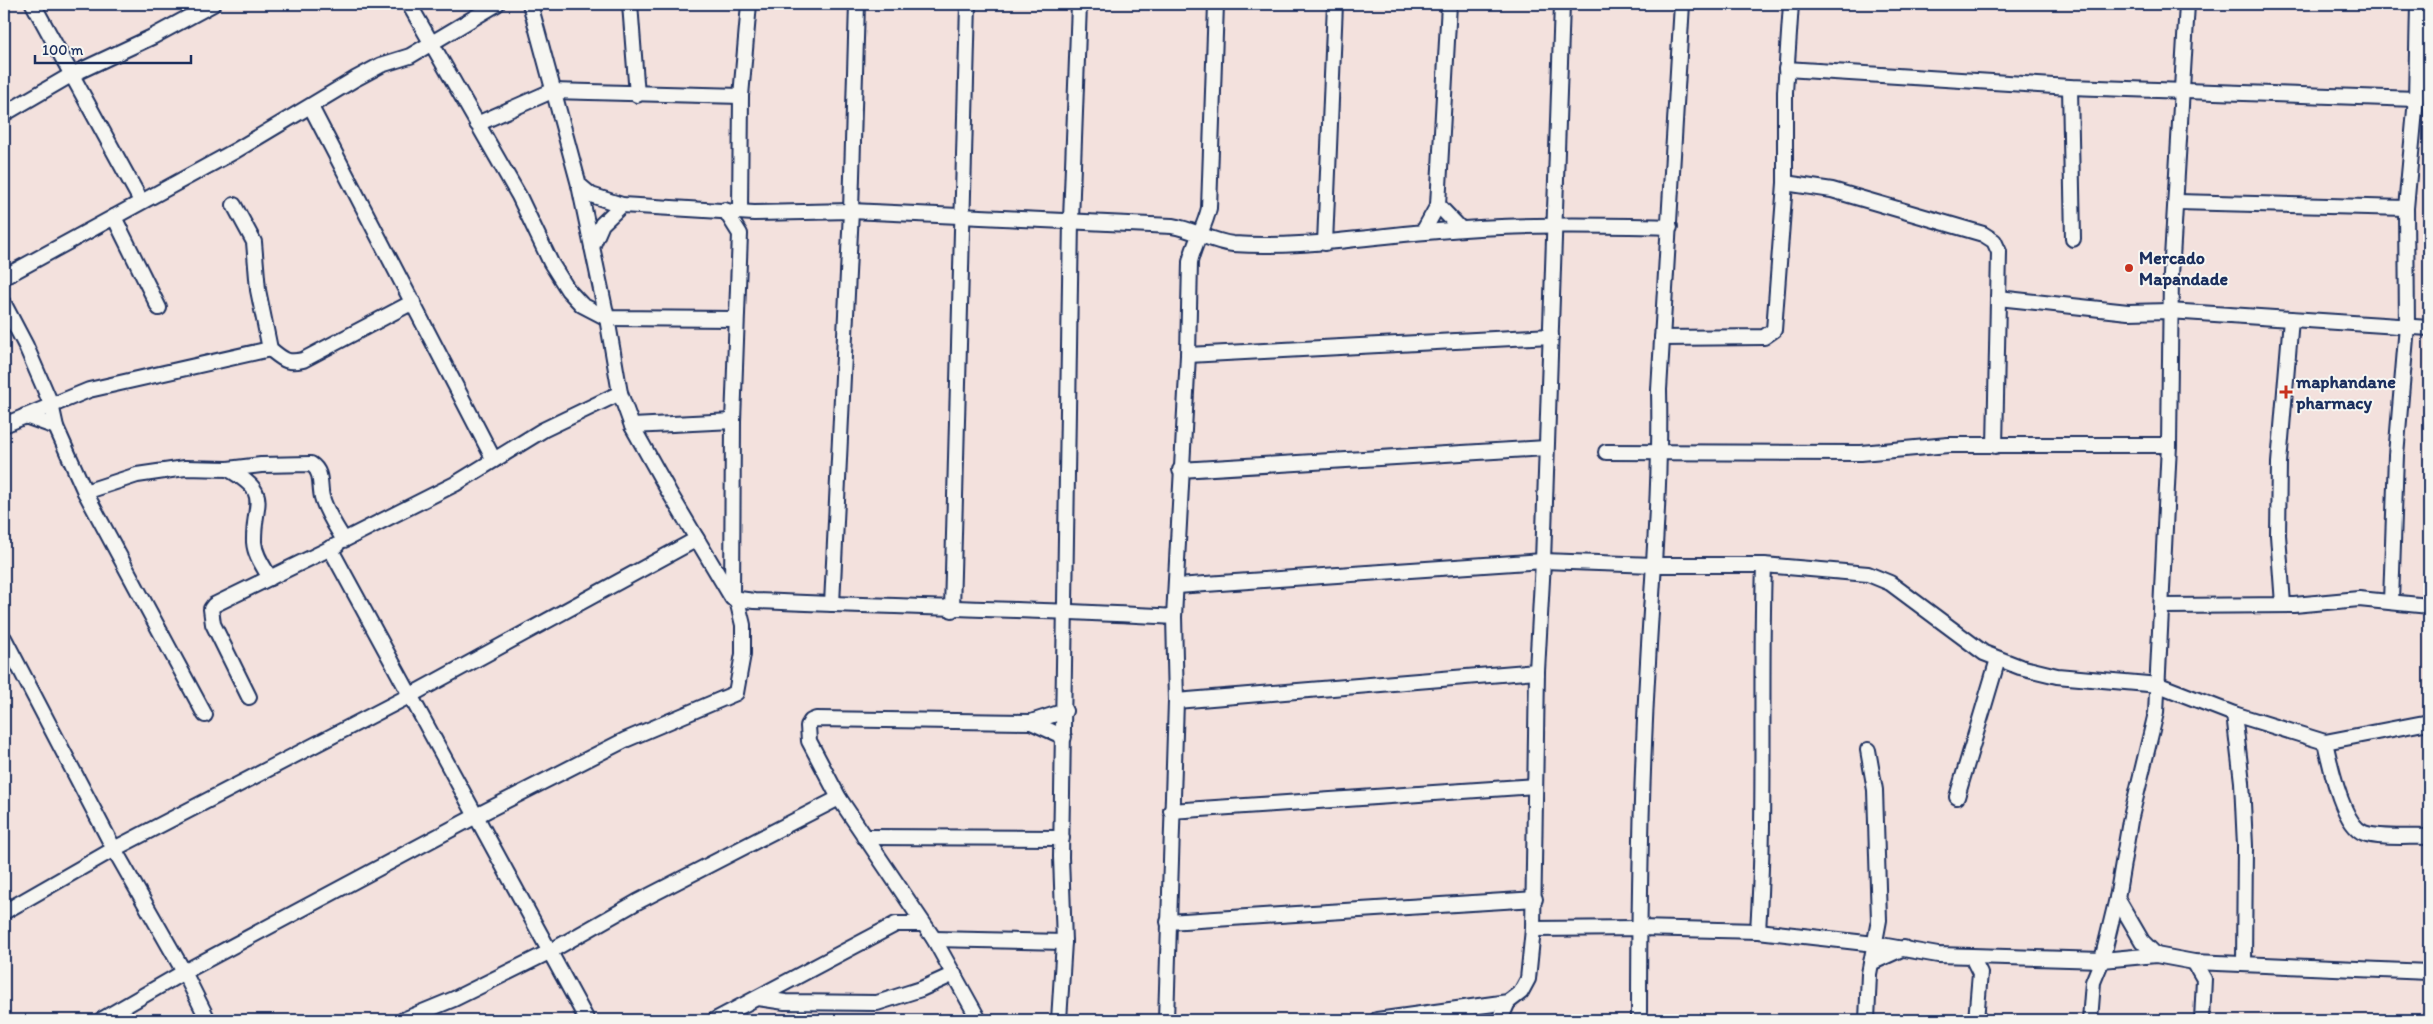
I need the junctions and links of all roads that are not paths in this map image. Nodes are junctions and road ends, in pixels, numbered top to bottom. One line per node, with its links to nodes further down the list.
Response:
1 (33, 4): 21 (street)
2 (213, 4): 21 (street)
3 (409, 4): 19 (street)
4 (497, 4): 19 (street)
5 (530, 4): 24 (street)
6 (630, 4): 25 (street)
7 (749, 4): 26 (street)
8 (857, 4): 41 (street)
9 (968, 4): 42 (street)
10 (1079, 4): 44 (street)
11 (1216, 4): 50 (street)
12 (1335, 4): 52 (street)
13 (1450, 4): 37 (street)
14 (1562, 4): 45 (street)
15 (1682, 4): 46 (street)
16 (1791, 4): 20 (street)
17 (2187, 4): 23 (street)
18 (2418, 4): 27 (street)
19 (432, 43): 28 (street); 30 (street)
20 (1786, 69): 22 (street); 31 (street)
21 (71, 75): 29 (street); 33 (street)
22 (2070, 87): 23 (street); 51 (street)
23 (2181, 90): 27 (street); 34 (street)
24 (552, 91): 25 (street); 30 (street); 32 (street)
25 (637, 95): 26 (street)
26 (741, 96): 40 (street)
27 (2416, 99): 38 (street)
28 (311, 107): 33 (street); 56 (street)
29 (4, 114)
30 (478, 124): 60 (street)
31 (1785, 183): 55 (street); 66 (street)
32 (579, 185): 36 (street); 53 (street)
33 (141, 202): 43 (street)
34 (2176, 202): 38 (street); 59 (street)
35 (234, 205): 67 (street)
36 (622, 205): 39 (street); 53 (street)
37 (1438, 205): 47 (street); 48 (street)
38 (2406, 208): 63 (street)
39 (725, 210): 40 (street); 49 (street)
40 (747, 212): 41 (street); 49 (street)
41 (851, 212): 42 (street); 95 (street)
42 (962, 216): 44 (street); 99 (street)
43 (114, 217): 54 (street); 58 (street)
44 (1071, 220): 50 (street); 100 (street)
45 (1553, 224): 46 (street); 47 (street); 65 (street)
46 (1670, 227): 66 (street)
47 (1461, 229): 48 (street)
48 (1423, 232): 52 (street)
49 (740, 234): 61 (street)
50 (1200, 234): 52 (street); 68 (street)
51 (2073, 239)
52 (1326, 243)
53 (592, 247): 60 (street)
54 (4, 277)
55 (1998, 298): 59 (street); 77 (street)
56 (413, 302): 67 (street); 81 (street)
57 (4, 304): 70 (street)
58 (159, 308)
59 (2170, 311): 62 (street); 76 (street)
60 (607, 318): 61 (street); 69 (street)
61 (736, 319): 72 (street)
62 (2291, 319): 63 (street); 96 (street)
63 (2407, 326): 64 (street); 94 (street)
64 (2429, 328)
65 (1551, 336): 68 (street); 78 (street)
66 (1662, 338): 80 (street)
67 (270, 349): 70 (street)
68 (1188, 355): 83 (street)
69 (620, 393): 74 (street); 81 (street)
70 (51, 404): 71 (street); 75 (street)
71 (26, 416): 73 (street); 75 (street)
72 (733, 422): 74 (street); 93 (street)
73 (4, 425)
74 (632, 426): 85 (street)
75 (56, 427): 84 (street)
76 (2169, 445): 77 (street); 97 (street)
77 (1995, 446): 80 (street)
78 (1546, 448): 83 (street); 88 (street)
79 (1606, 452): 80 (street)
80 (1660, 453): 89 (street)
81 (494, 460): 86 (street)
82 (228, 469): 84 (street); 86 (street); 91 (street)
83 (1180, 470): 92 (street)
84 (84, 492): 111 (street)
85 (697, 539): 93 (street); 106 (street)
86 (344, 540): 87 (street)
87 (330, 548): 91 (street); 106 (street)
88 (1543, 561): 89 (street); 92 (street); 104 (street)
89 (1654, 565): 90 (street); 133 (street)
90 (1764, 565): 103 (street); 135 (street)
91 (270, 578): 107 (street)
92 (1177, 586): 101 (street)
93 (735, 599): 95 (street); 121 (street)
94 (2391, 602): 96 (street); 98 (street)
95 (832, 604): 99 (street)
96 (2283, 604): 97 (street)
97 (2162, 606): 105 (street)
98 (2429, 606)
99 (952, 610): 100 (street)
100 (1064, 611): 101 (street); 109 (street)
101 (1174, 617): 108 (street)
102 (4, 638): 125 (street)
103 (1998, 659): 105 (street); 118 (street)
104 (1537, 671): 108 (street); 117 (street)
105 (2159, 684): 110 (street); 126 (street)
106 (411, 695): 121 (street); 125 (street)
107 (249, 697)
108 (1176, 701): 120 (street)
109 (1065, 711): 112 (street); 114 (street)
110 (2234, 714): 115 (street); 148 (street)
111 (205, 715)
112 (1031, 722): 114 (street); 119 (street)
113 (2429, 722): 115 (street)
114 (1064, 737): 124 (street)
115 (2324, 742): 123 (street)
116 (1868, 750): 138 (street)
117 (1535, 786): 120 (street); 128 (street)
118 (1957, 797)
119 (839, 798): 122 (street); 140 (street)
120 (1171, 811): 130 (street)
121 (476, 816): 140 (street); 149 (street)
122 (864, 837): 124 (street); 127 (street)
123 (2429, 837)
124 (1062, 838): 137 (street)
125 (114, 849): 129 (street); 149 (street)
126 (2117, 898): 141 (street); 144 (street)
127 (906, 899): 131 (street); 132 (street)
128 (1535, 899): 130 (street); 134 (street)
129 (4, 912)
130 (1168, 922): 163 (street)
131 (896, 924): 132 (street); 154 (street)
132 (923, 924): 136 (street)
133 (1639, 928): 134 (street); 135 (street); 166 (street)
134 (1533, 929): 155 (street)
135 (1758, 931): 138 (street)
136 (934, 939): 137 (street); 152 (street)
137 (1064, 942): 162 (street)
138 (1875, 944): 139 (street); 147 (street)
139 (1904, 948): 143 (street); 147 (street)
140 (549, 952): 158 (street); 159 (street)
141 (2156, 955): 144 (street); 145 (street)
142 (1992, 956): 143 (street); 144 (street); 151 (street)
143 (1972, 957): 151 (street)
144 (2102, 960): 169 (street)
145 (2194, 962): 146 (street); 153 (street)
146 (2222, 962): 148 (street); 153 (street)
147 (1871, 963): 167 (street)
148 (2244, 963): 150 (street)
149 (184, 972): 156 (street); 157 (street)
150 (2429, 972)
151 (1980, 973): 168 (street)
152 (954, 974): 154 (street); 161 (street)
153 (2204, 979): 170 (street)
154 (758, 998): 160 (street)
155 (1508, 1002): 164 (street); 165 (street)
156 (101, 1020)
157 (208, 1020)
158 (403, 1020)
159 (588, 1020)
160 (715, 1020)
161 (979, 1020)
162 (1060, 1020)
163 (1166, 1020)
164 (1377, 1020)
165 (1500, 1020)
166 (1639, 1020)
167 (1867, 1020)
168 (1976, 1020)
169 (2090, 1020)
170 (2202, 1020)

